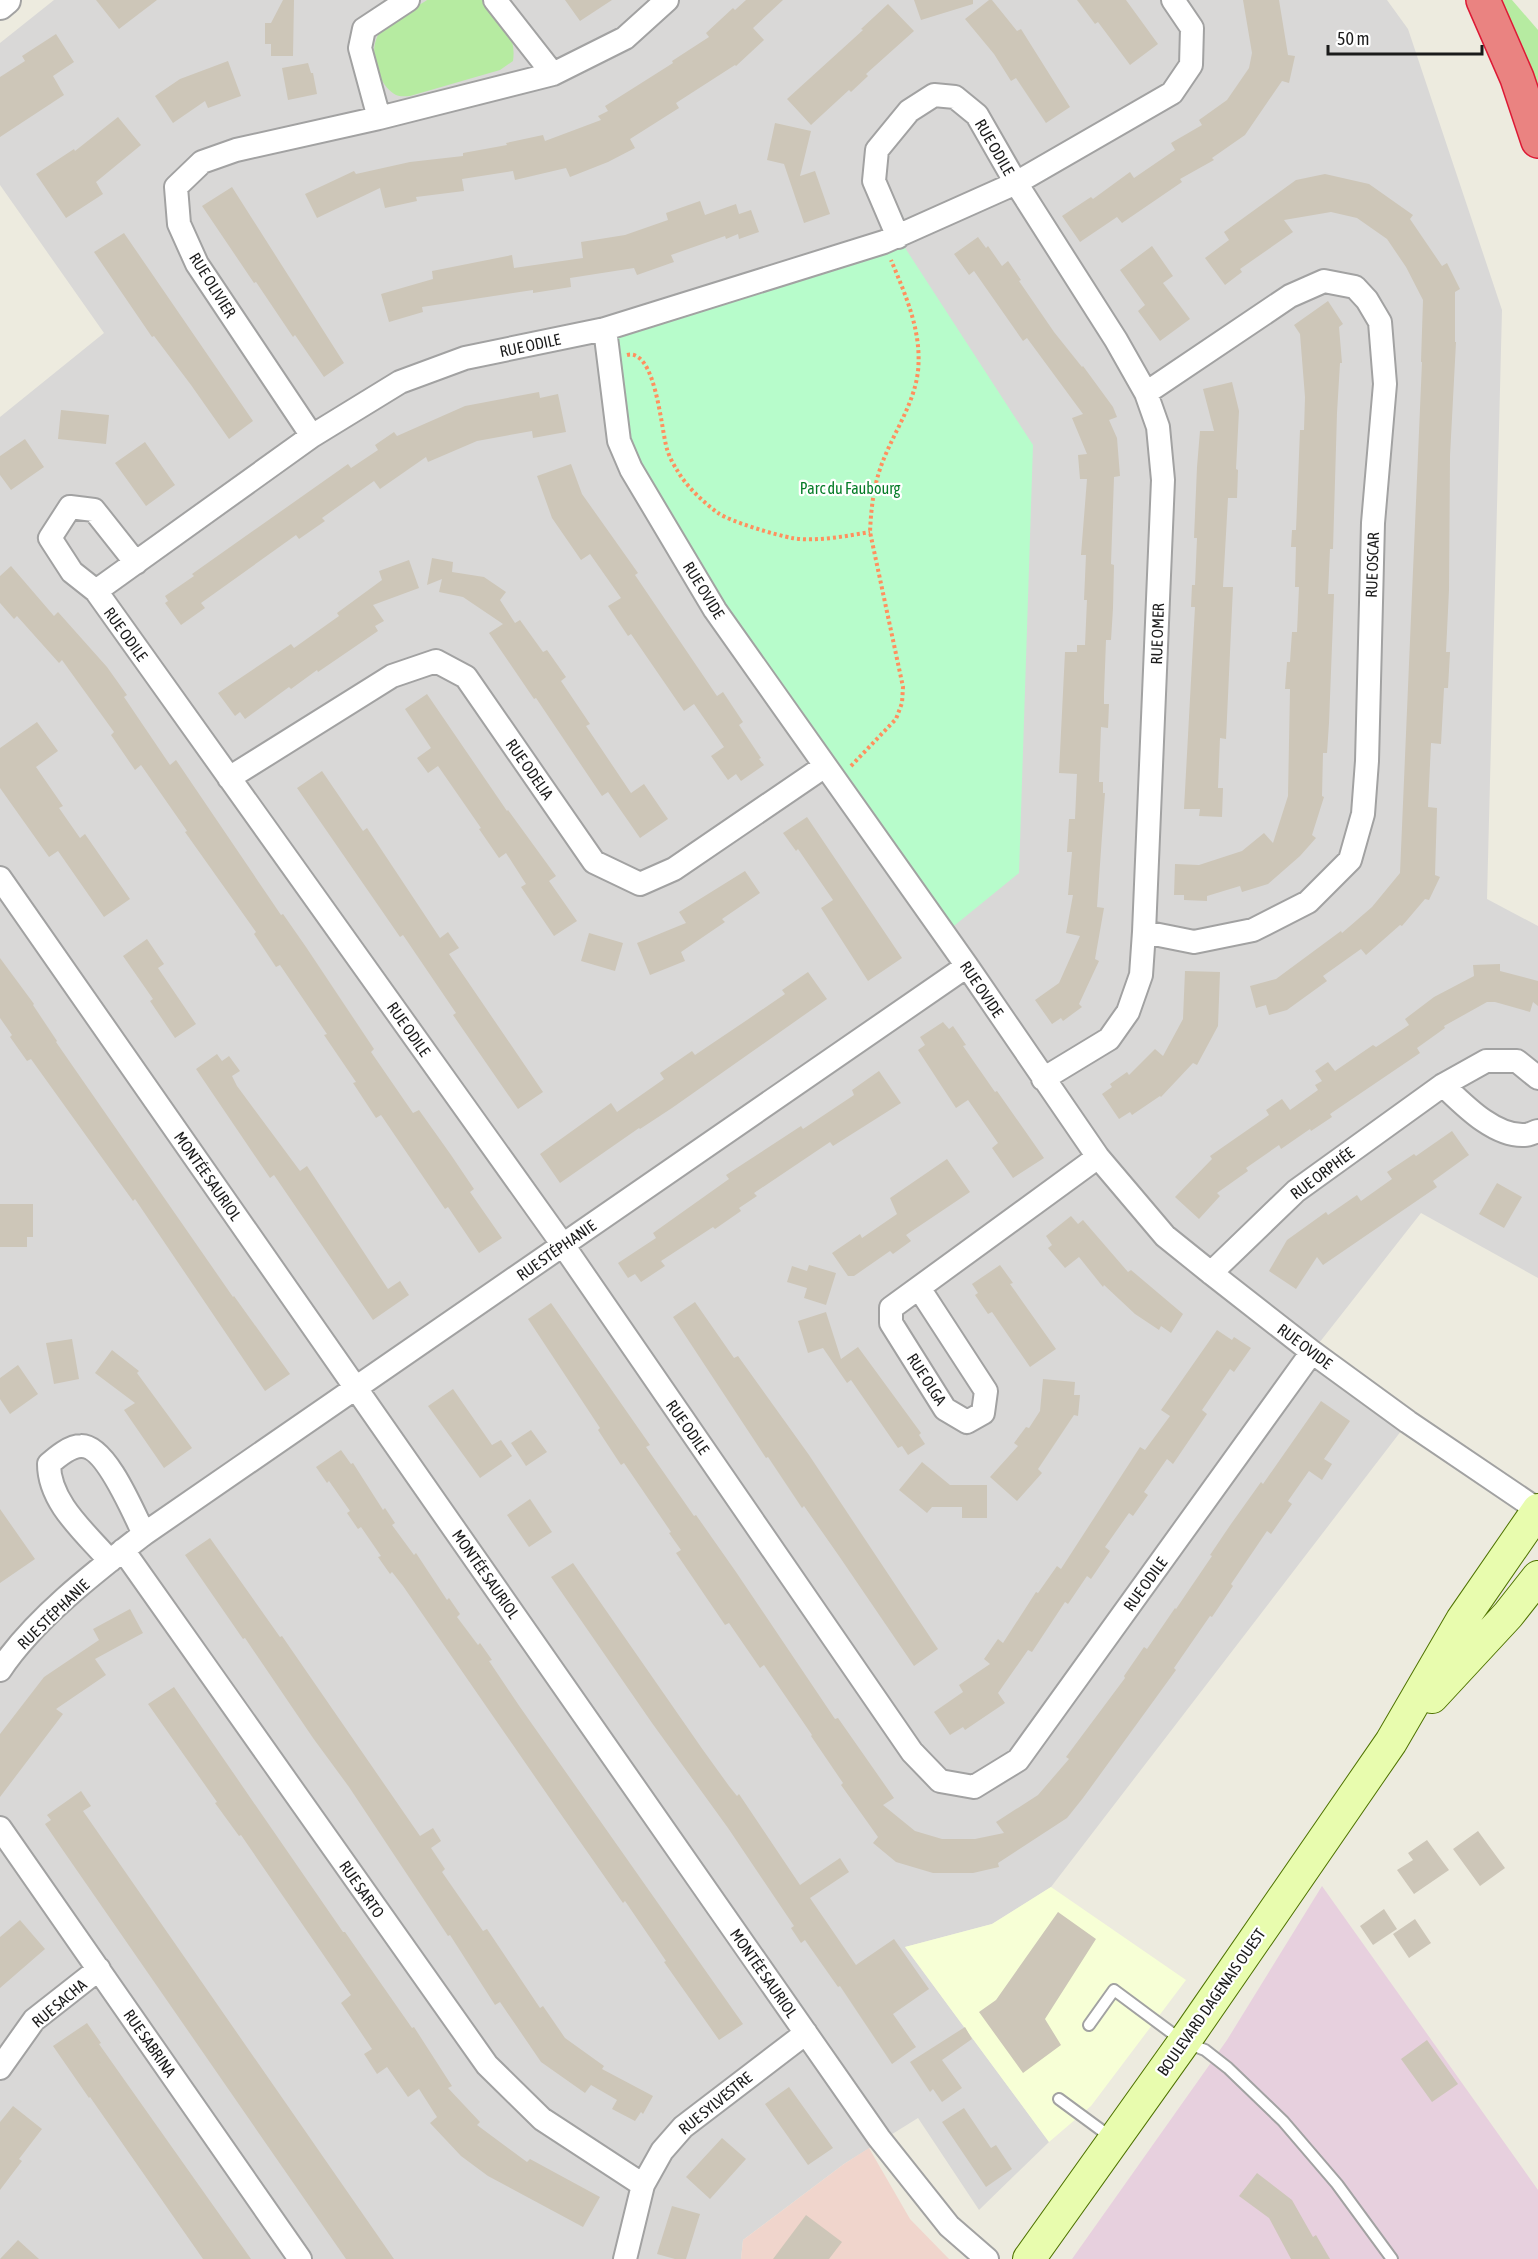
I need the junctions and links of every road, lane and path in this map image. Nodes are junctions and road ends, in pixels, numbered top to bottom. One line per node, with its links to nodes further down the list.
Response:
1 (6, 0): 7 (street)
2 (408, 0): 9 (street)
3 (495, 0): 8 (street)
4 (667, 0): 8 (street, RUE OLIVIER)
5 (1173, 0): 11 (street, RUE ODILE)
6 (1484, 0): 10 (highway)
7 (0, 5)
8 (553, 74): 9 (street, RUE OLIVIER)
9 (379, 118): 16 (street, RUE OLIVIER)
10 (1538, 141)
11 (1016, 183): 12 (street, RUE ODILE); 12 (street, RUE ODILE); 15 (street, RUE OMER)
12 (891, 239): 13 (street, RUE ODILE); 17 (path)
13 (605, 329): 14 (street, RUE OVIDE); 16 (street, RUE ODILE)
14 (609, 359): 17 (path); 20 (street, RUE OVIDE)
15 (1146, 393): 23 (street, RUE OMER); 23 (street, RUE OSCAR)
16 (312, 436): 18 (street, RUE ODILE)
17 (870, 532): 20 (path)
18 (136, 563): 19 (street, RUE ODILE); 19 (street, RUE ODILE)
19 (96, 591): 21 (street, RUE ODILE)
20 (830, 774): 21 (street, RUE ODELIA); 24 (street, RUE OVIDE)
21 (229, 778): 30 (street, RUE ODILE)
22 (0, 878): 34 (street, MONTÉE SAURIOL)
23 (1144, 932): 26 (street, RUE OMER)
24 (967, 966): 26 (street, RUE OVIDE); 30 (street, RUE STÉPHANIE)
25 (1538, 1078): 27 (street, RUE ORPHÉE)
26 (1043, 1079): 29 (street, RUE OVIDE)
27 (1443, 1085): 28 (street); 31 (street, RUE ORPHÉE)
28 (1538, 1131)
29 (1098, 1157): 31 (street, RUE OVIDE); 32 (street, RUE OLGA)
30 (563, 1245): 33 (street, RUE ODILE); 34 (street, RUE STÉPHANIE)
31 (1210, 1274): 33 (street, RUE OVIDE)
32 (919, 1288): 32 (street, RUE OLGA)
33 (1312, 1352): 35 (street, RUE OVIDE)
34 (356, 1388): 36 (street, RUE STÉPHANIE); 44 (street, MONTÉE SAURIOL)
35 (1538, 1510): 40 (main road, BOULEVARD DAGENAIS OUEST)
36 (144, 1534): 37 (street, RUE STÉPHANIE); 37 (street)
37 (117, 1556): 39 (street, RUE STÉPHANIE); 49 (street, RUE SARTO)
38 (1538, 1577): 40 (main road, BOULEVARD DAGENAIS OUEST)
39 (0, 1670)
40 (1391, 1742): 45 (main road, BOULEVARD DAGENAIS OUEST)
41 (0, 1828): 42 (street, RUE SABRINA)
42 (99, 1969): 46 (street, RUE SACHA); 50 (street, RUE SABRINA)
43 (1089, 2025): 45 (lane)
44 (806, 2033): 49 (street, RUE SYLVESTRE); 52 (street, MONTÉE SAURIOL)
45 (1184, 2042): 48 (main road, BOULEVARD DAGENAIS OUEST); 54 (lane)
46 (0, 2068)
47 (1059, 2099): 48 (lane)
48 (1114, 2140): 53 (main road, BOULEVARD DAGENAIS OUEST)
49 (643, 2185): 51 (street, RUE SYLVESTRE)
50 (300, 2259)
51 (625, 2259)
52 (987, 2259)
53 (1029, 2259)
54 (1392, 2259)

